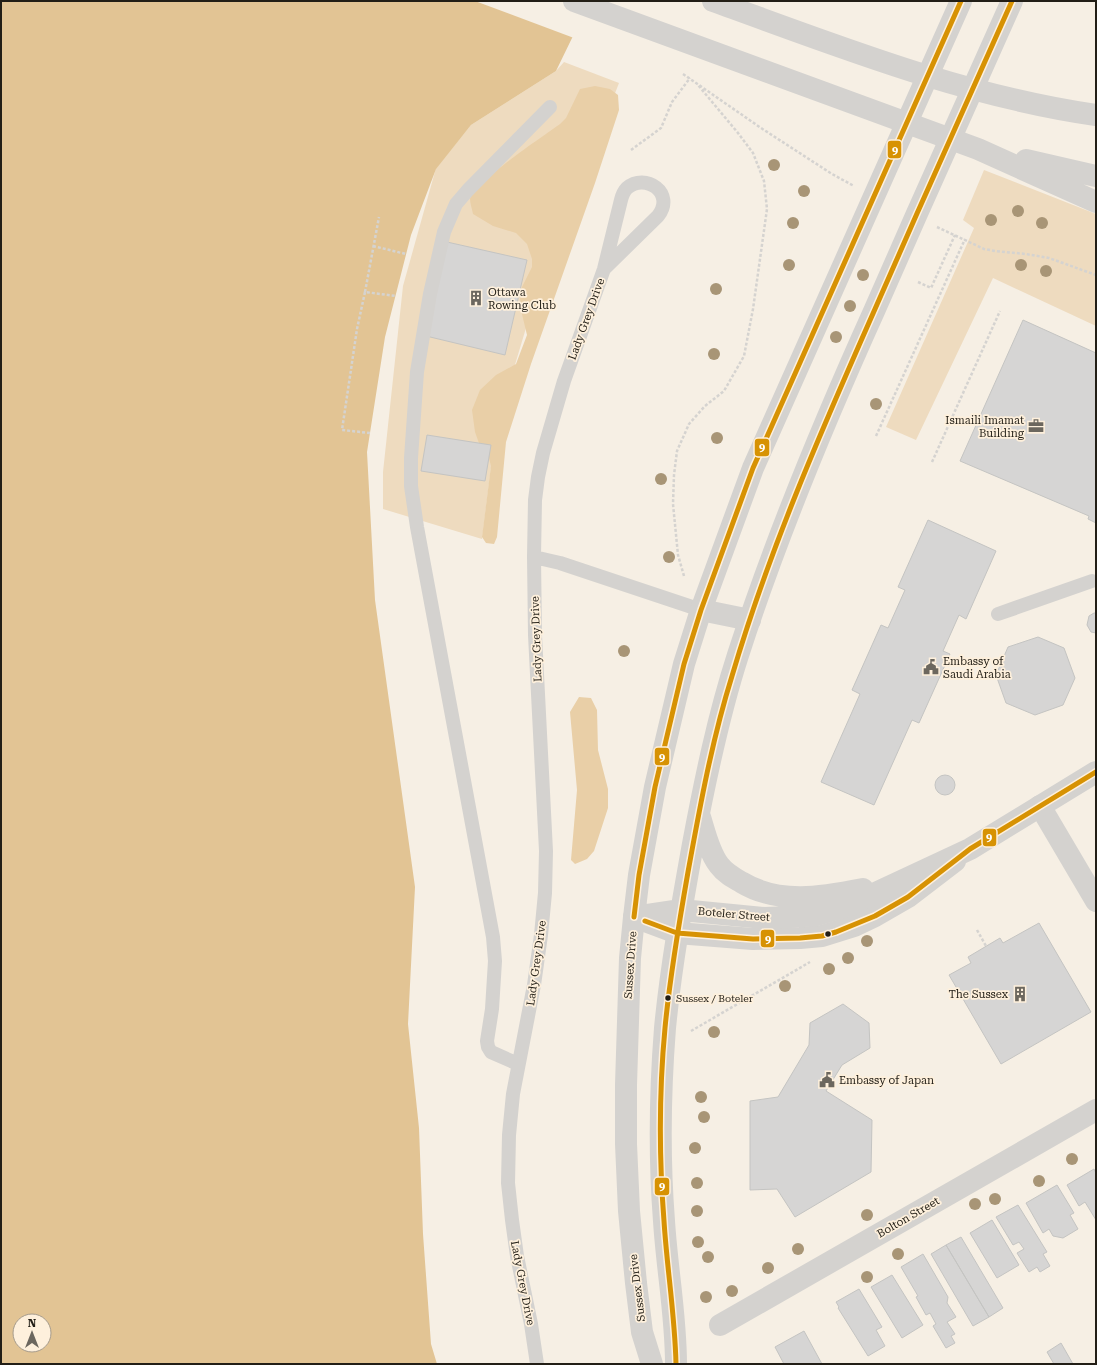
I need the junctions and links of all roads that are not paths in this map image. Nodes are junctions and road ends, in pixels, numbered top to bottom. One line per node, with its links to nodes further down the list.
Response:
1 (574, 1): 7 (main road)
2 (713, 1): 6 (main road)
3 (961, 1): 13 (main road, Sussex Drive)
4 (1012, 1): 15 (main road)
5 (550, 107): 25 (lane)
6 (1096, 115)
7 (978, 149): 8 (main road); 9 (main road)
8 (1096, 176)
9 (1096, 202)
10 (604, 269): 10 (lane, Lady Grey Drive); 11 (lane, Lady Grey Drive)
11 (534, 557): 13 (lane); 25 (lane, Lady Grey Drive)
12 (1092, 581): 14 (lane)
13 (701, 610): 15 (main road); 23 (main road, Sussex Drive)
14 (998, 614)
15 (750, 620): 18 (main road)
16 (1096, 772): 17 (main road, Boteler Street)
17 (1040, 806): 19 (main road, Boteler Street); 21 (main road)
18 (699, 815): 20 (main road); 22 (main road)
19 (970, 849): 20 (main road, Boteler Street); 24 (main road, Boteler Street)
20 (903, 880): 22 (main road, Boteler Street)
21 (1096, 901)
22 (681, 910): 23 (main road, Boteler Street); 24 (main road)
23 (634, 917): 24 (main road, Boteler Street); 29 (main road, Sussex Drive)
24 (677, 933): 30 (main road)
25 (518, 1064): 28 (lane, Lady Grey Drive)
26 (1096, 1110): 27 (main road, Bolton Street)
27 (720, 1325)
28 (537, 1364)
29 (652, 1364)
30 (676, 1364)

